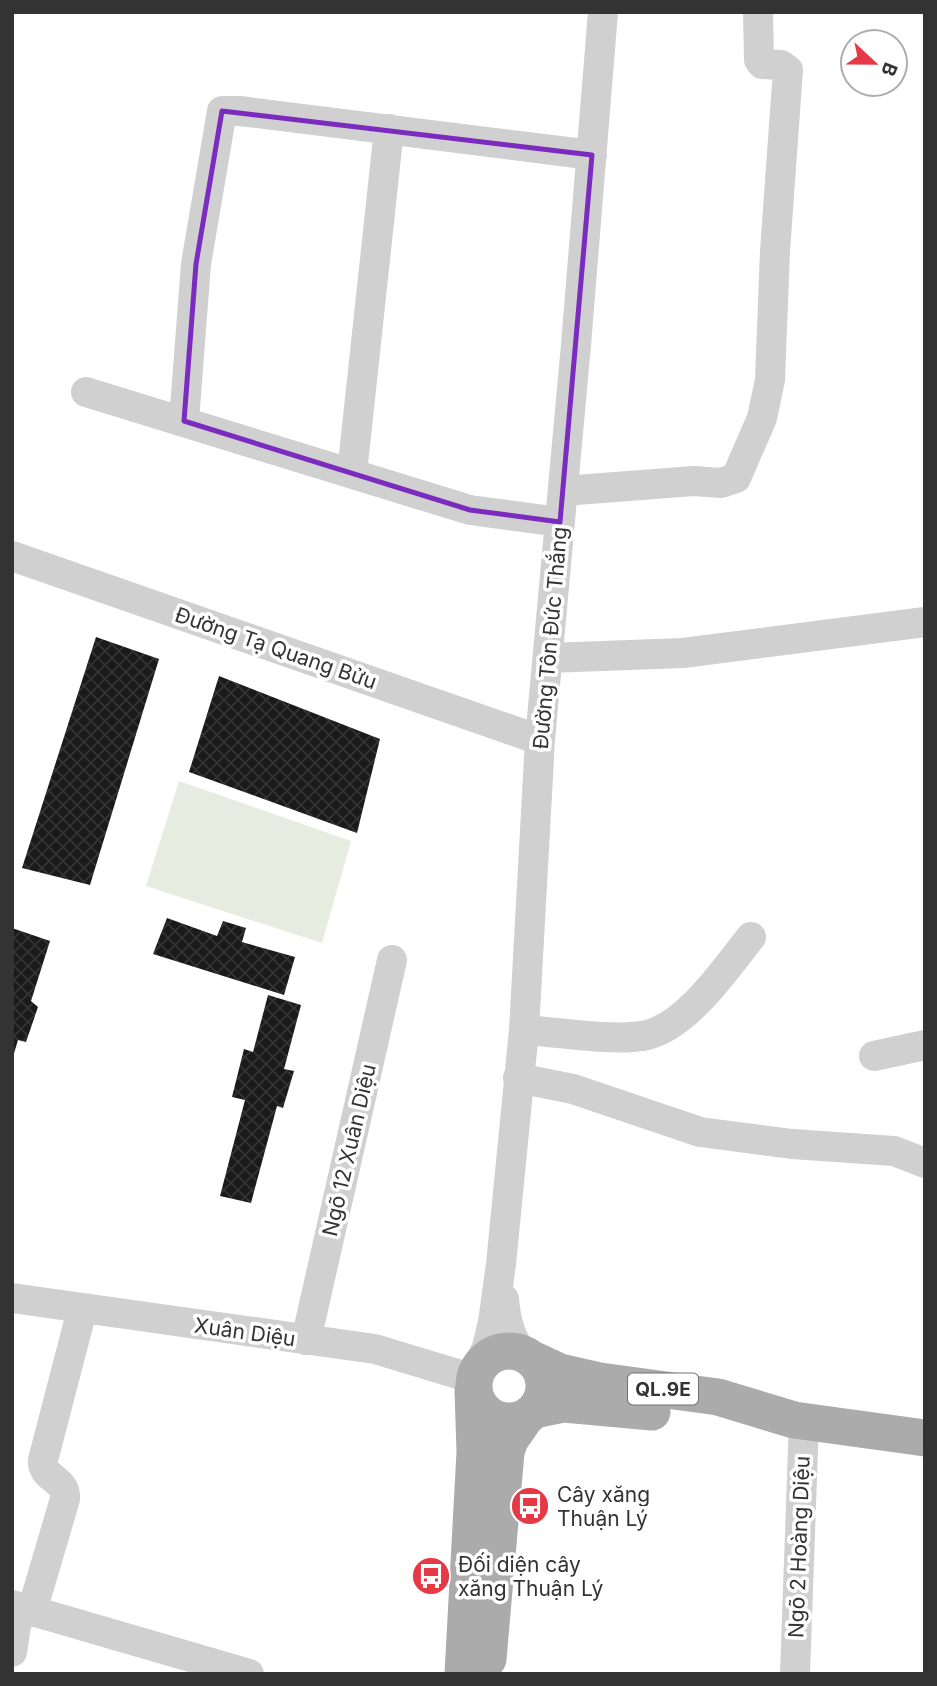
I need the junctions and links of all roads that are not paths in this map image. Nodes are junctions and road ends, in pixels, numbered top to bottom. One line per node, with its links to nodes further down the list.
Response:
1 (603, 12): 4 (street, Đường Tôn Đức Thắng)
2 (758, 12): 8 (street)
3 (389, 129): 4 (street); 6 (street); 7 (street)
4 (592, 155): 8 (street, Đường Tôn Đức Thắng)
5 (86, 392): 6 (street)
6 (184, 421): 7 (street)
7 (352, 473): 9 (street)
8 (563, 491): 9 (street, Đường Tôn Đức Thắng)
9 (560, 522): 12 (street, Đường Tôn Đức Thắng)
10 (12, 556): 13 (street, Đường Tạ Quang Bửu)
11 (925, 622): 12 (street)
12 (548, 658): 13 (street, Đường Tôn Đức Thắng)
13 (540, 740): 16 (street, Đường Tôn Đức Thắng)
14 (751, 937): 16 (street)
15 (392, 960): 24 (street, Ngõ 12 Xuân Diệu)
16 (524, 1030): 19 (street, Đường Tôn Đức Thắng)
17 (925, 1045): 18 (street)
18 (874, 1056)
19 (518, 1078): 20 (street); 21 (street, Đường Tôn Đức Thắng)
20 (925, 1163)
21 (501, 1264): 25 (street); 26 (street)
22 (12, 1298): 23 (street, Xuân Diệu)
23 (82, 1310): 24 (street, Xuân Diệu); 30 (street)
24 (306, 1340): 26 (street, Xuân Diệu)
25 (527, 1355): 26 (main road); 27 (main road); 28 (main road, QL.9E)
26 (475, 1379): 27 (main road); 33 (main road)
27 (530, 1414): 28 (main road, QL.9E); 34 (main road)
28 (799, 1420): 29 (main road, QL.9E); 35 (street, Ngõ 2 Hoàng Diệu)
29 (925, 1438)
30 (21, 1608): 31 (street); 32 (street)
31 (12, 1652)
32 (249, 1674)
33 (463, 1674)
34 (488, 1674)
35 (795, 1674)

